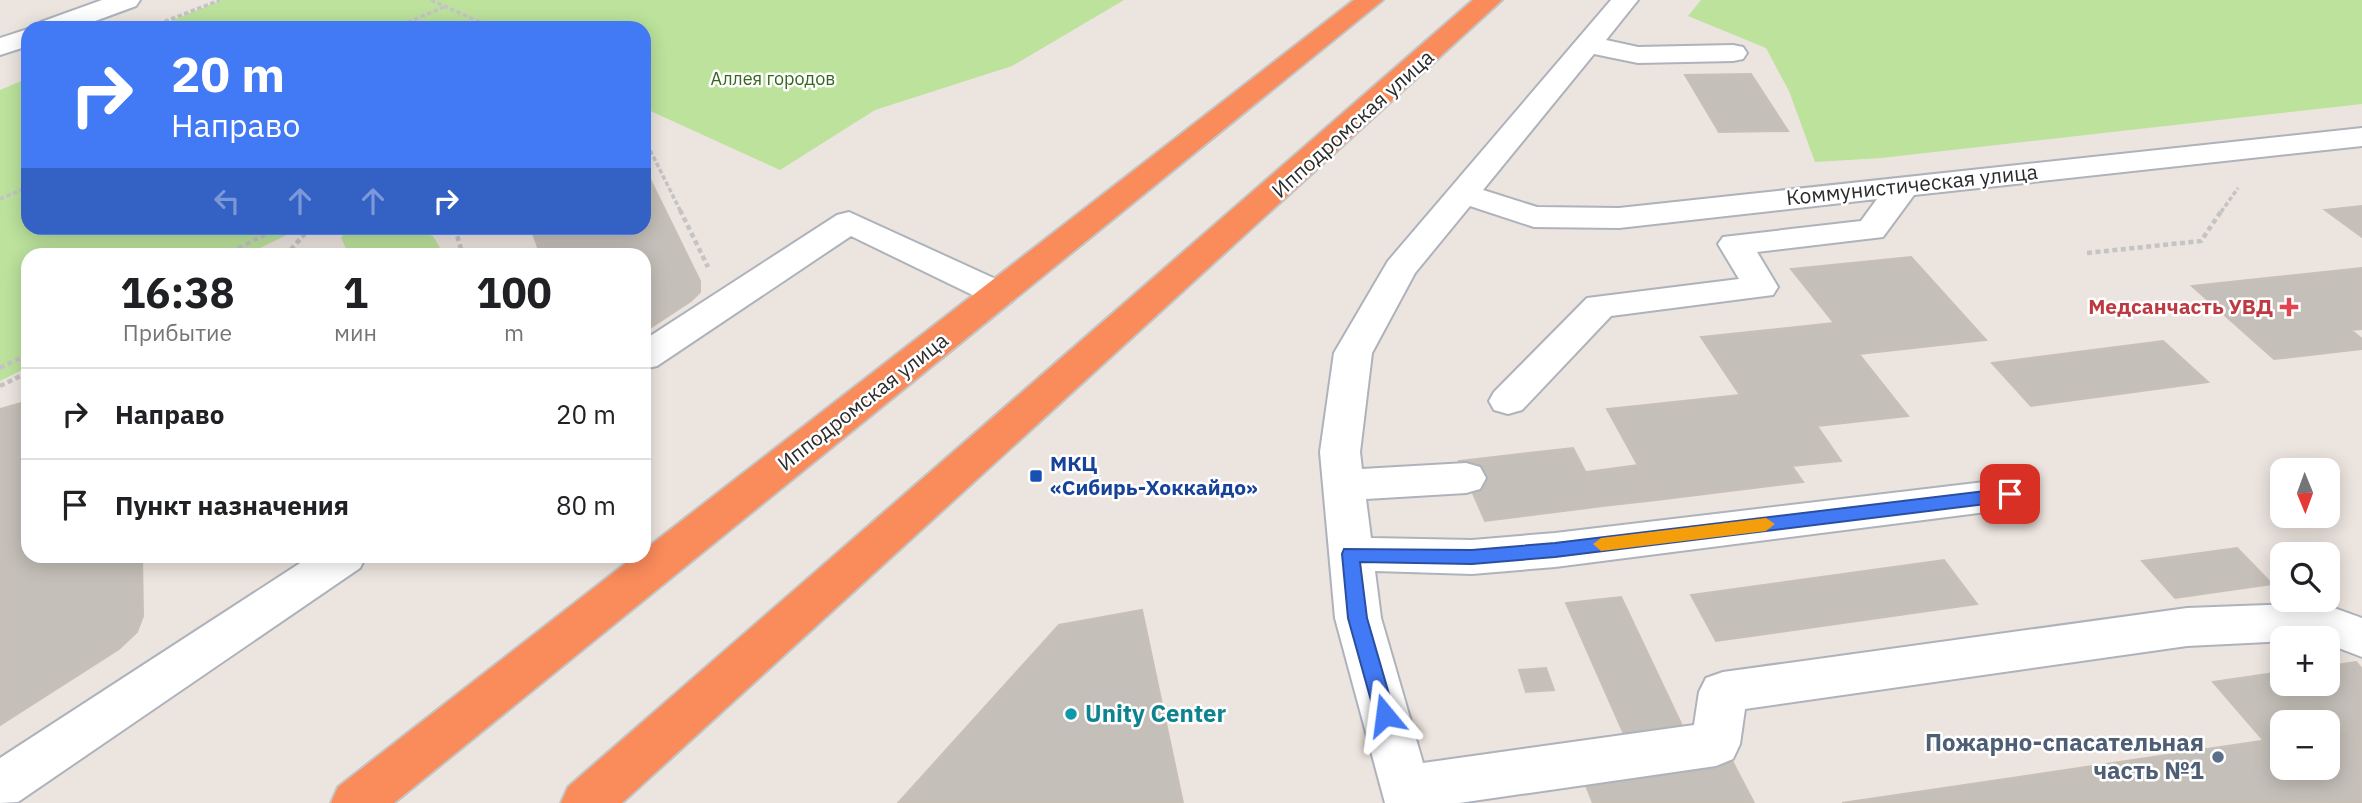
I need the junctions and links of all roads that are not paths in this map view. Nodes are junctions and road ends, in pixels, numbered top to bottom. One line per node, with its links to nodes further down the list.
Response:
1 (127, 0): 5 (street)
2 (1370, 0): 13 (highway, Ипподромская улица)
3 (1489, 0): 25 (highway, Ипподромская улица)
4 (1625, 0): 7 (street)
5 (70, 21)
6 (21, 40): 8 (street)
7 (1589, 44): 9 (street); 12 (street)
8 (0, 47)
9 (1733, 53)
10 (2362, 137): 11 (street, Коммунистическая улица)
11 (1905, 185): 12 (street, Коммунистическая улица); 15 (street)
12 (1465, 194): 17 (street)
13 (999, 294): 14 (street); 24 (highway, Ипподромская улица)
14 (651, 352)
15 (1508, 401)
16 (1466, 478): 17 (street)
17 (1343, 485): 19 (street)
18 (2010, 494): 19 (street)
19 (1350, 554): 23 (street)
20 (334, 563): 22 (street)
21 (2362, 638): 23 (street)
22 (0, 786)
23 (1408, 795)
24 (356, 803)
25 (586, 803)

